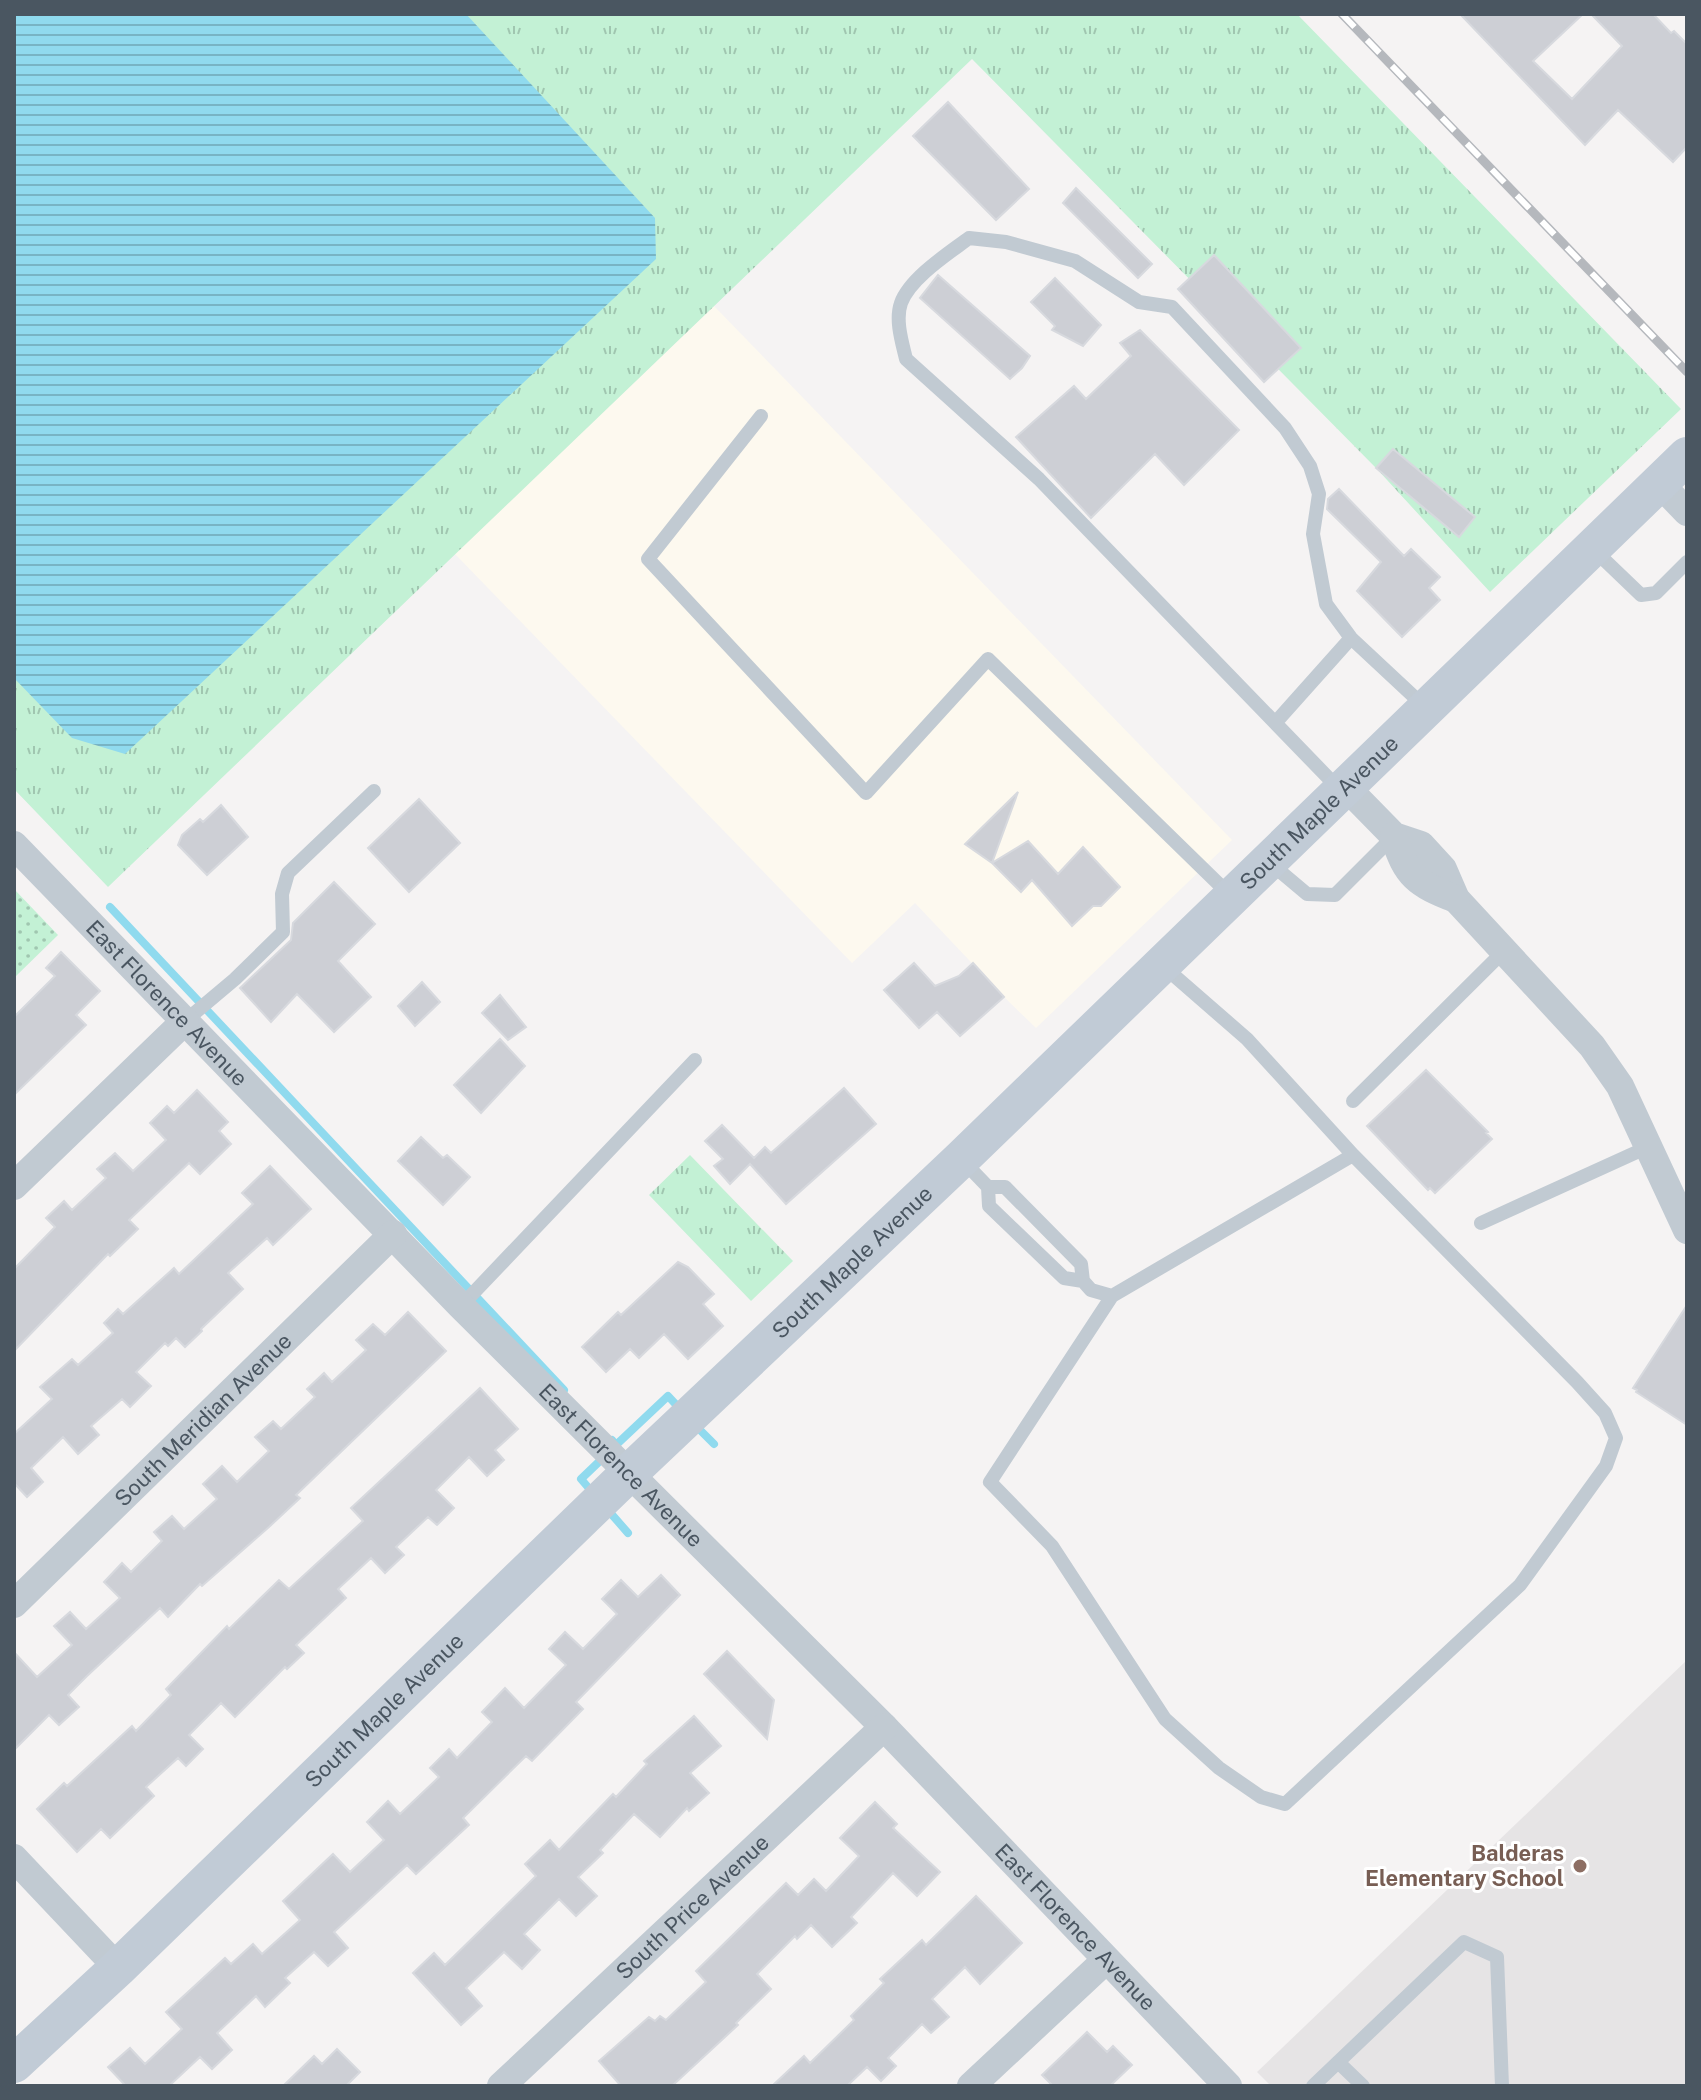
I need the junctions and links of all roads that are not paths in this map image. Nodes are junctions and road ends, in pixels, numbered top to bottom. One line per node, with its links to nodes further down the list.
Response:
1 (761, 416): 15 (lane)
2 (1687, 456): 3 (main road, South Maple Avenue)
3 (1659, 483): 4 (street); 5 (main road, South Maple Avenue)
4 (1687, 512)
5 (1592, 548): 6 (lane); 8 (main road, South Maple Avenue)
6 (1687, 562)
7 (1351, 638): 8 (lane); 9 (lane); 9 (lane)
8 (1426, 708): 10 (main road, South Maple Avenue)
9 (1276, 722): 10 (lane)
10 (1344, 789): 12 (street); 14 (main road, South Maple Avenue)
11 (374, 791): 18 (lane)
12 (1394, 836): 14 (lane); 16 (street)
13 (14, 845): 18 (street, East Florence Avenue)
14 (1268, 862): 15 (main road, South Maple Avenue)
15 (1232, 897): 17 (main road, South Maple Avenue)
16 (1504, 951): 20 (lane); 21 (street)
17 (1162, 965): 22 (lane); 23 (main road, South Maple Avenue)
18 (185, 1021): 24 (street); 28 (street, East Florence Avenue)
19 (695, 1060): 31 (lane)
20 (1353, 1101)
21 (1648, 1147): 26 (lane); 27 (street)
22 (1353, 1155): 30 (lane); 30 (lane)
23 (961, 1159): 25 (lane); 32 (main road, South Maple Avenue)
24 (14, 1186)
25 (988, 1187): 29 (lane); 29 (lane)
26 (1481, 1223)
27 (1687, 1230)
28 (393, 1234): 31 (street, East Florence Avenue); 33 (street, South Meridian Avenue)
29 (1083, 1281): 30 (lane)
30 (1112, 1296)
31 (461, 1306): 32 (street, East Florence Avenue)
32 (629, 1473): 34 (street, East Florence Avenue); 37 (main road, South Maple Avenue)
33 (14, 1604)
34 (884, 1727): 36 (street, East Florence Avenue); 40 (street, South Price Avenue)
35 (14, 1858): 37 (street)
36 (1106, 1960): 41 (street); 42 (street, East Florence Avenue)
37 (118, 1968): 39 (main road, South Maple Avenue)
38 (1338, 2062): 43 (lane); 44 (lane); 45 (lane)
39 (14, 2064)
40 (501, 2086)
41 (971, 2086)
42 (1228, 2086)
43 (1313, 2086)
44 (1363, 2086)
45 (1502, 2086)

